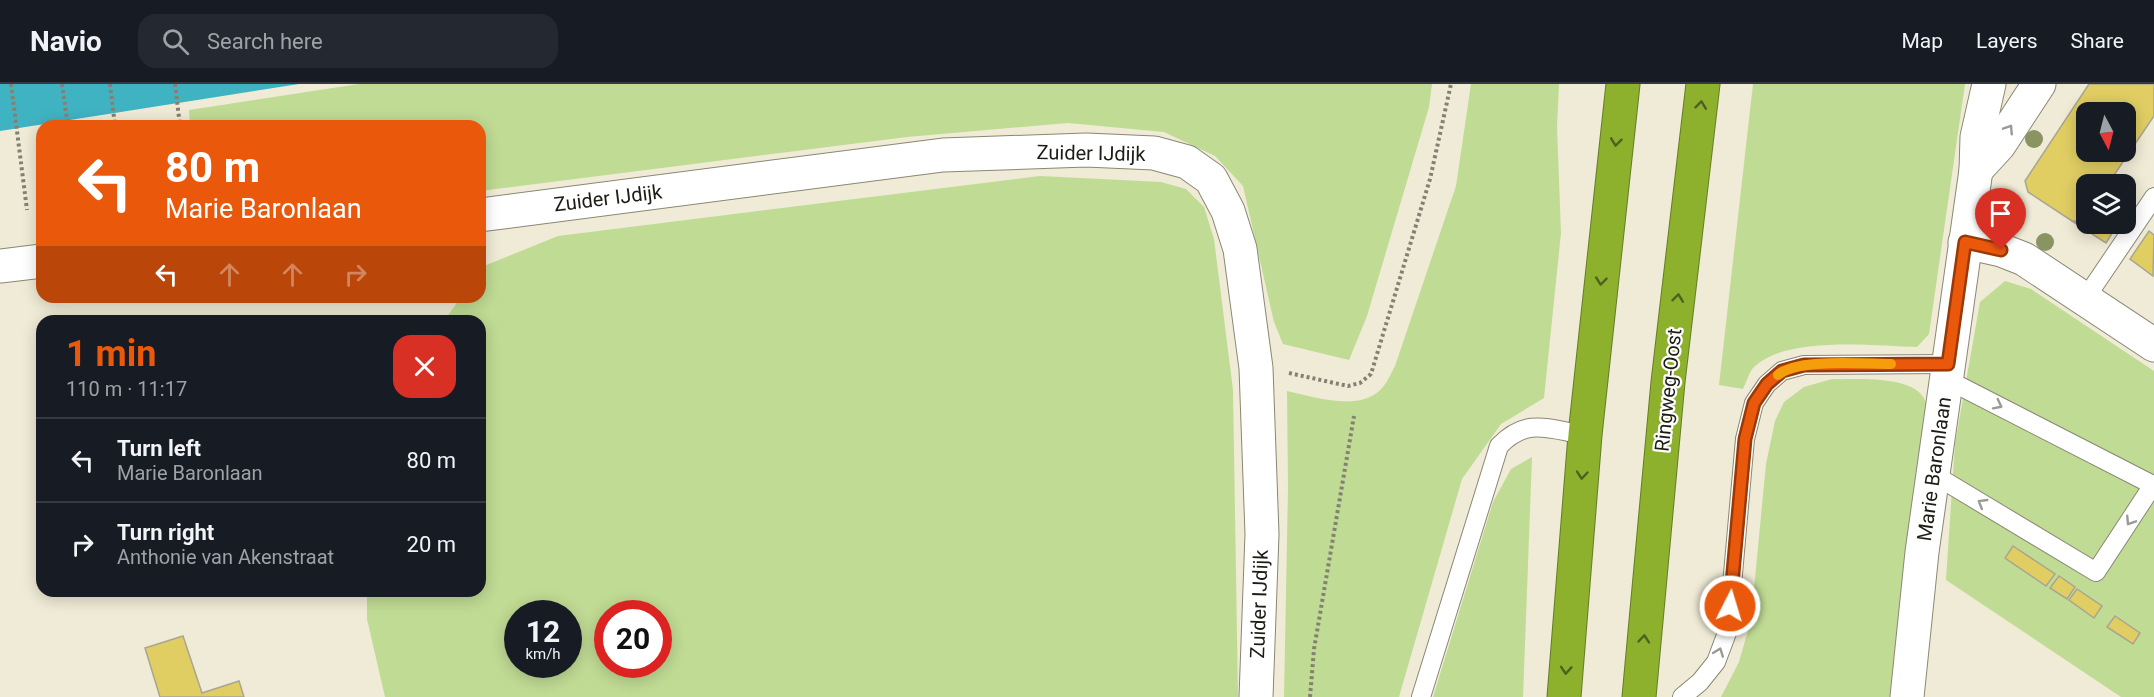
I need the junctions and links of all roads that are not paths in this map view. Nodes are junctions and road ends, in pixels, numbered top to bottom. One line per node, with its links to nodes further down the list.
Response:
1 (1623, 84): 14 (highway, one-way to 14)
2 (1704, 84): 19 (highway, Ringweg-Oost, one-way to 2)
3 (1989, 84): 5 (street, Marie Baronlaan)
4 (2039, 84): 5 (street, one-way to 4)
5 (1976, 170): 8 (street, Marie Baronlaan)
6 (2154, 197): 11 (lane)
7 (486, 214): 16 (street, Zuider IJdijk)
8 (1965, 242): 11 (street); 13 (street, Marie Baronlaan)
9 (36, 262): 10 (street)
10 (0, 266)
11 (2085, 300): 12 (street)
12 (2154, 345)
13 (1947, 371): 15 (street, Marie Baronlaan); 15 (lane, one-way to 15); 20 (lane, one-way to 13)
14 (1585, 435): 17 (lane); 18 (highway, one-way to 18)
15 (1933, 474): 21 (street, Marie Baronlaan)
16 (1256, 697)
17 (1421, 697)
18 (1564, 697)
19 (1639, 697)
20 (1682, 697)
21 (1907, 697)

